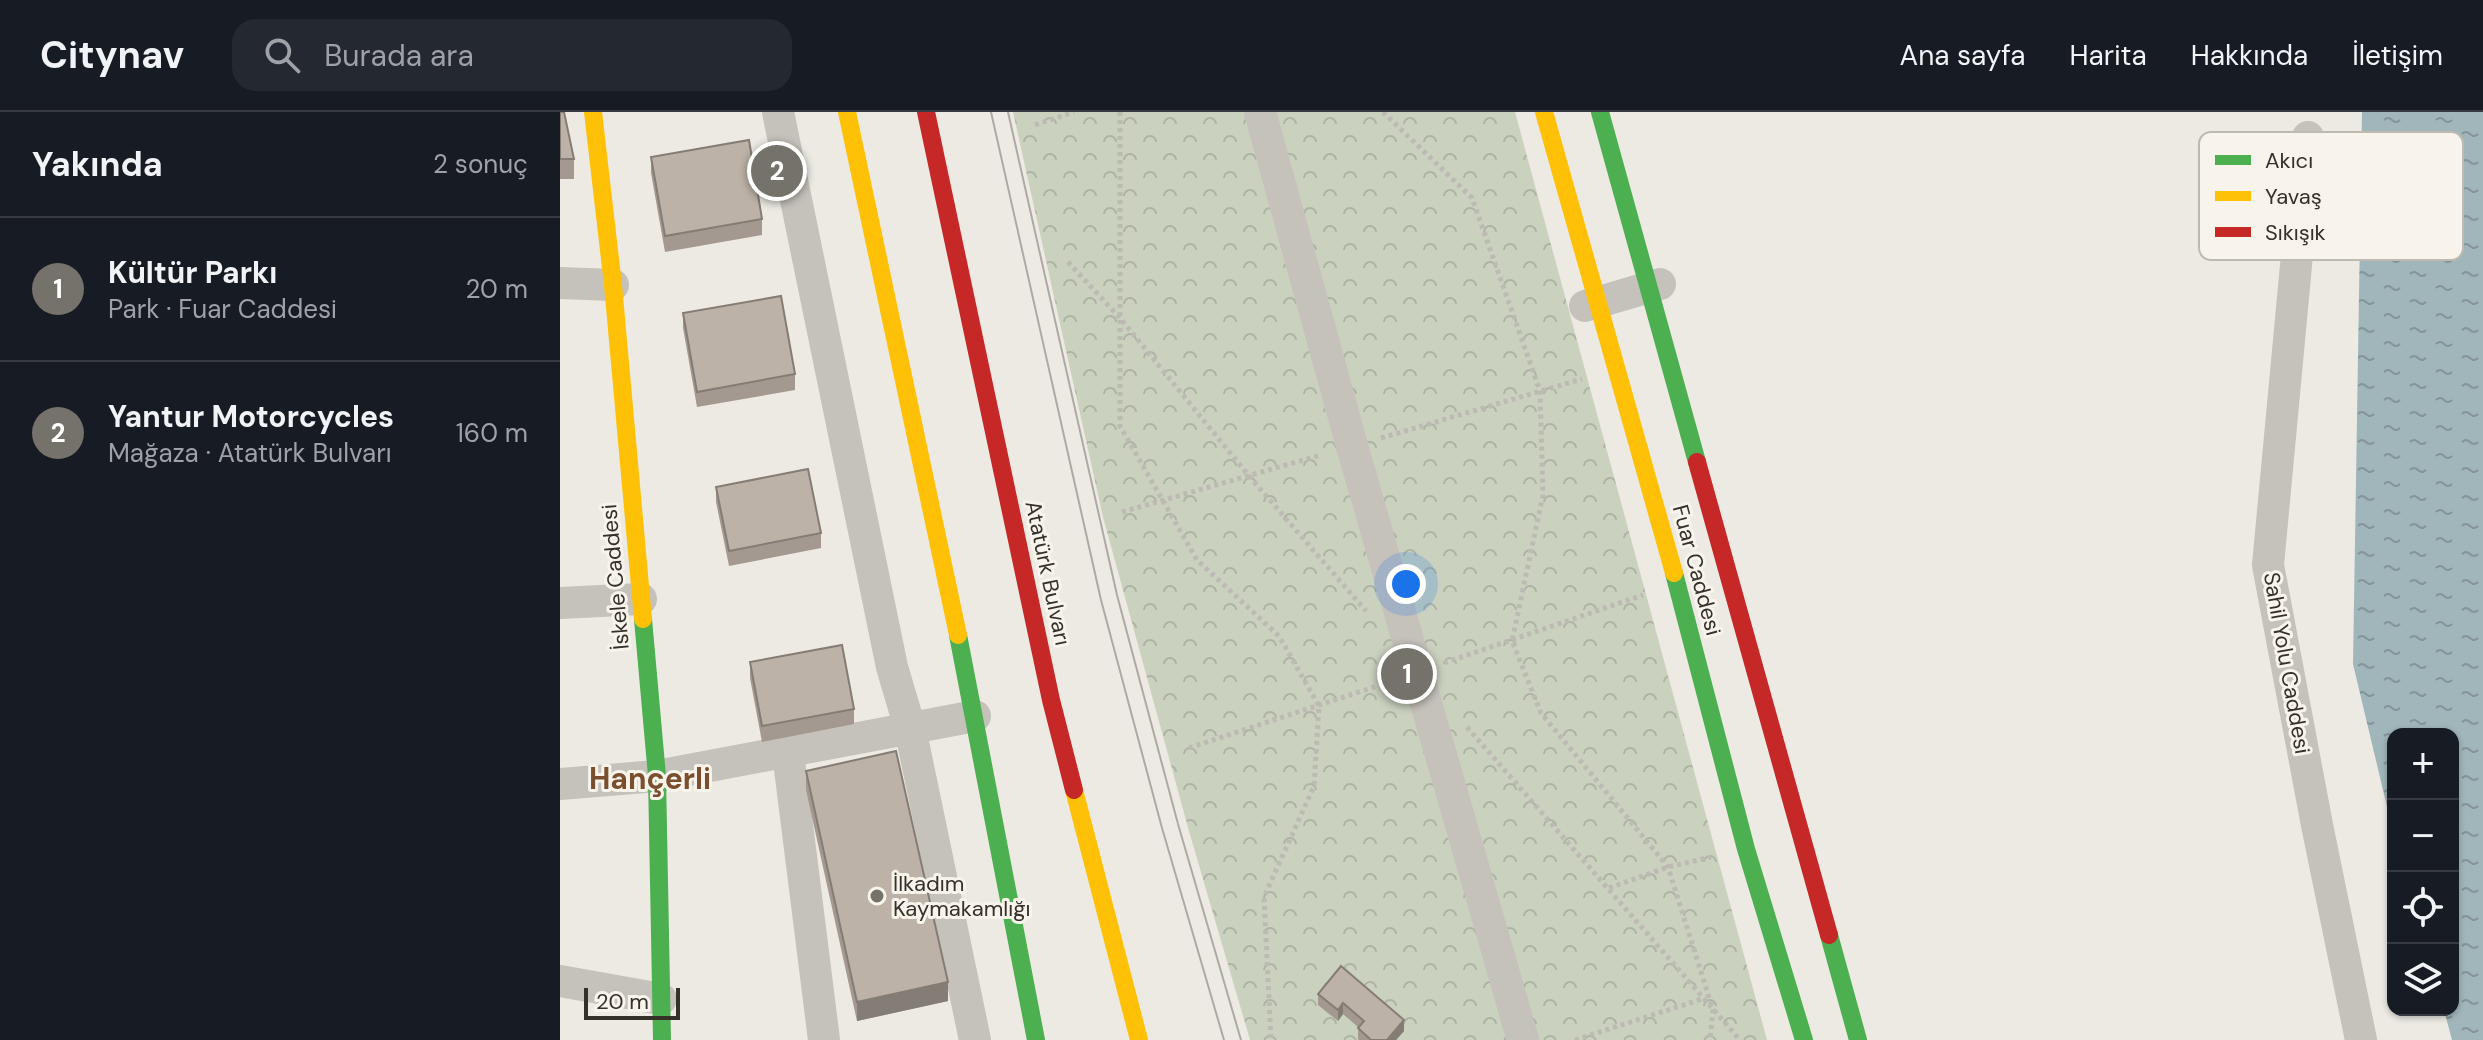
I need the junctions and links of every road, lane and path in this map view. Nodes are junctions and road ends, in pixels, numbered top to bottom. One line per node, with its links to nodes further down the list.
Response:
1 (593, 112): 14 (main road, İskele Caddesi)
2 (778, 112): 20 (street)
3 (847, 112): 19 (main road)
4 (926, 112): 34 (main road, Atatürk Bulvarı)
5 (1074, 112): 11 (path)
6 (1120, 112): 35 (path)
7 (1260, 112): 36 (street)
8 (1383, 112): 25 (path)
9 (1544, 112): 16 (main road, Fuar Caddesi)
10 (1600, 112): 15 (main road, Fuar Caddesi)
11 (1035, 125)
12 (2297, 260): 41 (street, Sahil Yolu Caddesi)
13 (560, 283): 14 (street)
14 (613, 285): 17 (main road, İskele Caddesi)
15 (1654, 286): 16 (street); 40 (main road, Fuar Caddesi)
16 (1591, 304): 24 (main road, Fuar Caddesi)
17 (641, 599): 18 (street); 22 (main road, İskele Caddesi)
18 (560, 603)
19 (975, 716): 20 (street); 33 (main road)
20 (910, 728): 21 (street); 32 (street)
21 (788, 753): 22 (street); 31 (street)
22 (657, 776): 23 (street); 28 (main road, İskele Caddesi)
23 (560, 784)
24 (1746, 849): 25 (path); 39 (main road, Fuar Caddesi)
25 (1668, 867): 26 (path); 38 (path)
26 (1609, 888)
27 (560, 981): 28 (street)
28 (661, 999): 30 (main road, İskele Caddesi)
29 (1702, 999): 37 (path)
30 (662, 1040)
31 (824, 1040)
32 (975, 1040)
33 (1036, 1040)
34 (1139, 1040)
35 (1271, 1040)
36 (1523, 1040)
37 (1575, 1040)
38 (1710, 1040)
39 (1804, 1040)
40 (1858, 1040)
41 (2361, 1040)

